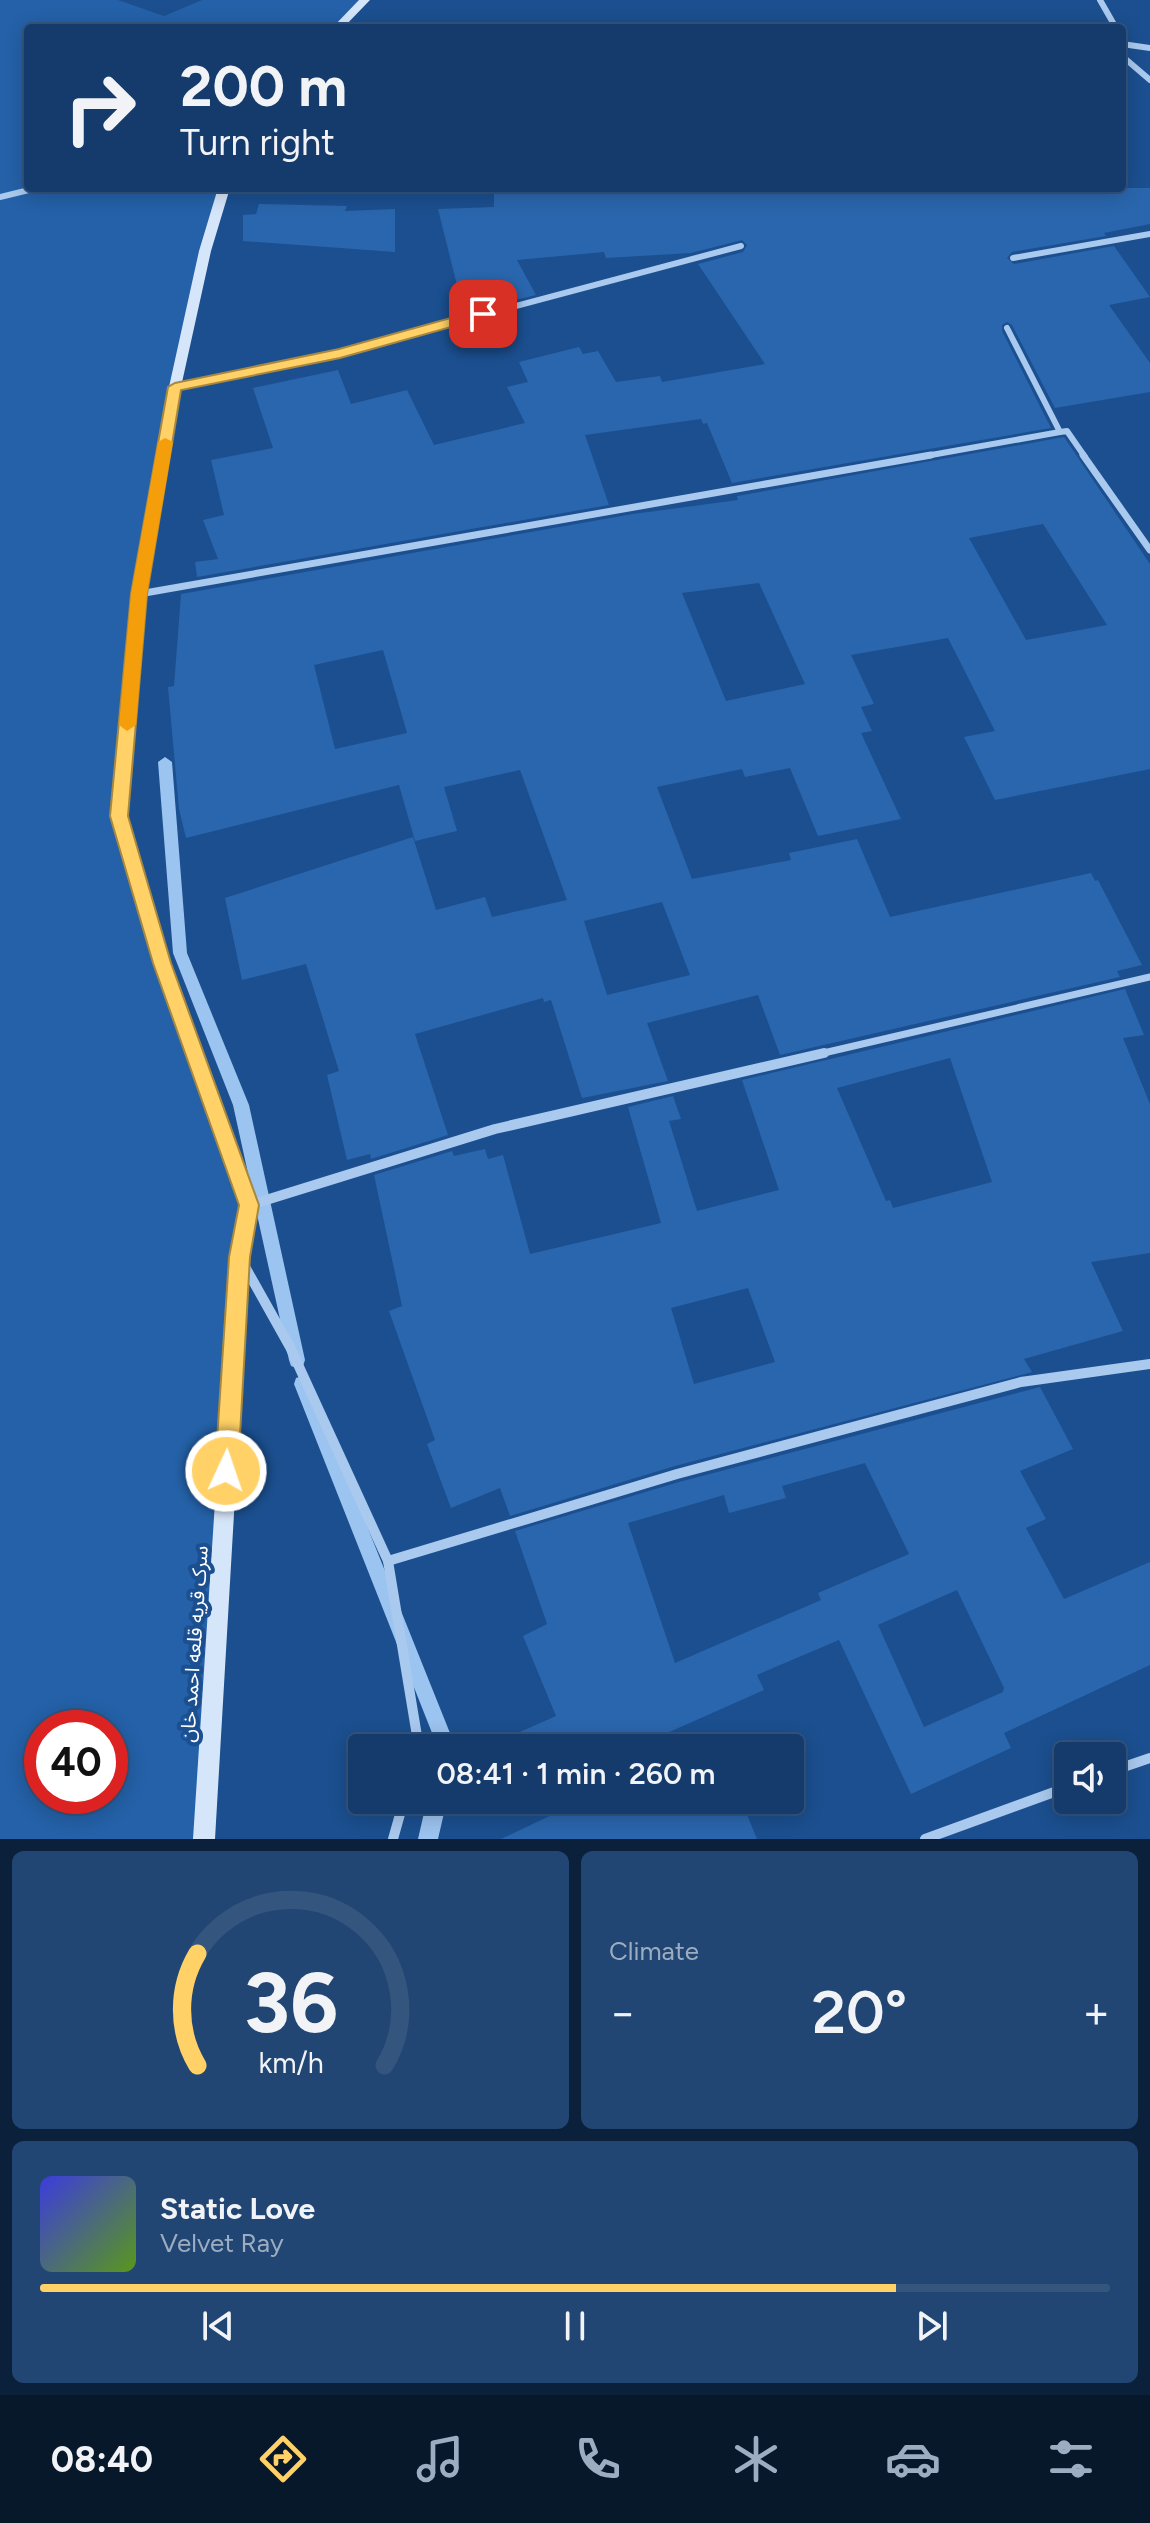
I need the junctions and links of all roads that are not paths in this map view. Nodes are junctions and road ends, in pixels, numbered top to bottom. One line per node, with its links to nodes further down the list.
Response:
1 (365, 0): 3 (street)
2 (1100, 0): 4 (street)
3 (341, 24)
4 (1114, 24)
5 (1126, 45): 6 (street)
6 (1150, 48)
7 (1126, 59): 8 (street)
8 (1150, 80)
9 (24, 191): 11 (street)
10 (223, 192): 16 (street, سرک قریه قلعه احمد خان)
11 (0, 197)
12 (1150, 234): 14 (street)
13 (741, 246): 16 (street)
14 (1013, 258)
15 (1007, 328): 17 (street)
16 (175, 387): 19 (street, سرک قریه قلعه احمد خان)
17 (1060, 432): 18 (street); 19 (street)
18 (1150, 550)
19 (139, 594): 21 (street, سرک قریه قلعه احمد خان)
20 (1150, 977): 21 (street)
21 (249, 1205): 22 (street, سرک قریه قلعه احمد خان)
22 (240, 1257): 24 (street); 30 (street, سرک قریه قلعه احمد خان)
23 (1150, 1364): 24 (street)
24 (388, 1561): 25 (street)
25 (417, 1734)
26 (1150, 1758): 27 (street)
27 (1126, 1766)
28 (1054, 1792): 32 (street)
29 (400, 1814): 31 (street)
30 (204, 1839)
31 (393, 1839)
32 (925, 1839)

